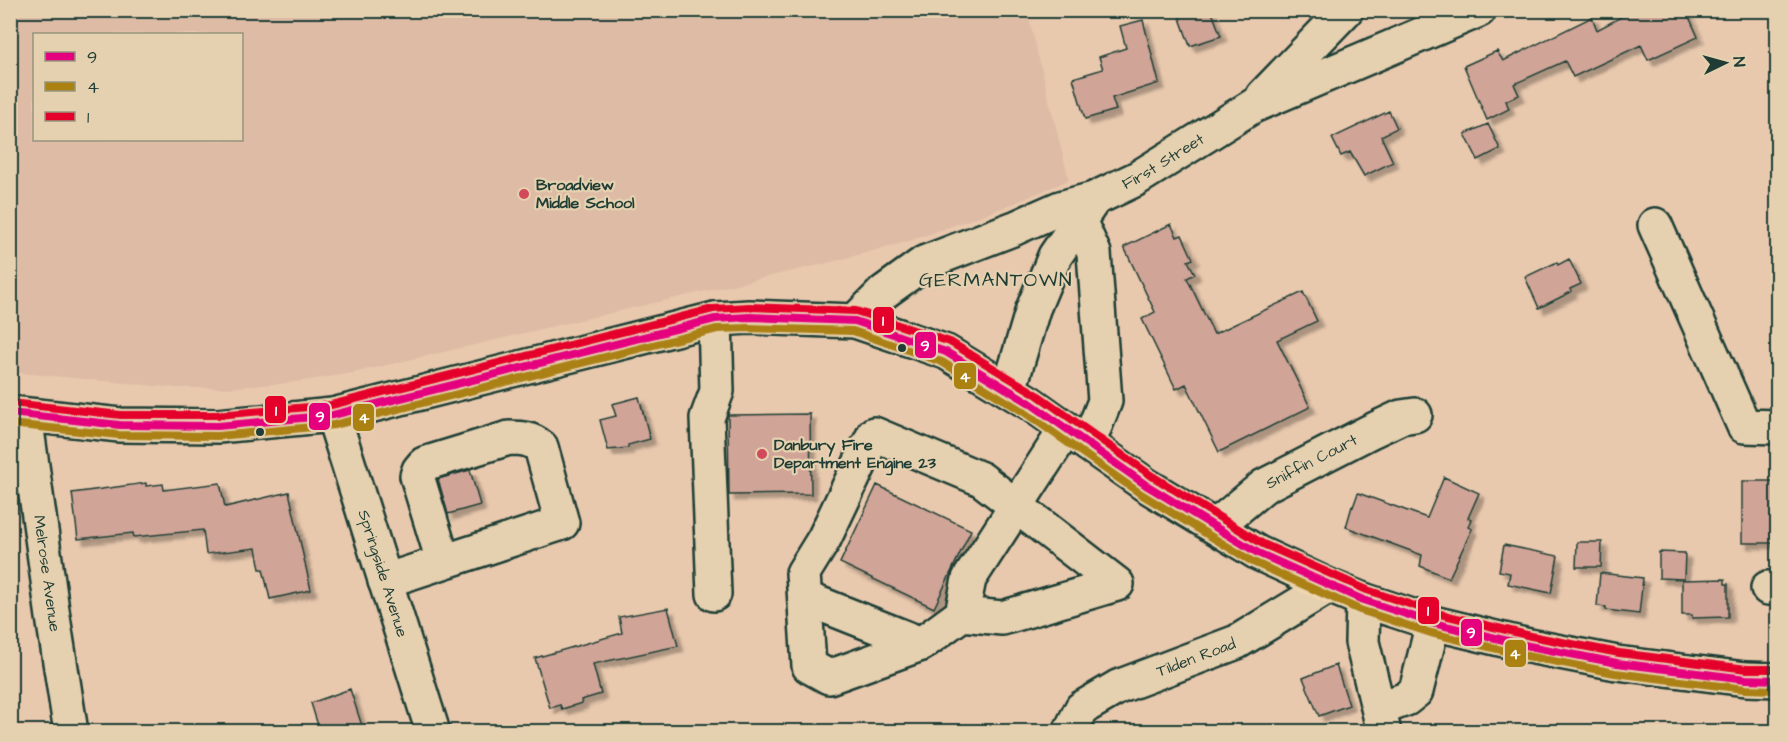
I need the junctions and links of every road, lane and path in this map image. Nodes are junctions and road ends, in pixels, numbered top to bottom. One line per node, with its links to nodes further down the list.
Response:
1 (1346, 10): 3 (street)
2 (1479, 10): 3 (street, First Street)
3 (1253, 106): 4 (street, First Street)
4 (1087, 209): 7 (street, First Street); 8 (street); 13 (street)
5 (1655, 225): 12 (street)
6 (715, 320): 7 (main road); 10 (main road); 20 (street)
7 (855, 321): 8 (main road)
8 (1009, 390): 13 (main road)
9 (18, 414): 10 (main road); 27 (street, Melrose Avenue)
10 (333, 415): 17 (street, Springside Avenue)
11 (1415, 415): 15 (street, Sniffin Court)
12 (1778, 427)
13 (1077, 436): 14 (street); 15 (main road)
14 (1016, 506): 18 (street); 22 (street); 22 (street)
15 (1216, 526): 19 (main road)
16 (443, 561): 16 (street); 17 (street)
17 (385, 580): 28 (street, Springside Avenue)
18 (804, 585): 24 (street); 24 (street)
19 (1329, 586): 21 (main road); 29 (street, Tilden Road)
20 (714, 594)
21 (1363, 600): 23 (main road); 26 (street)
22 (962, 614): 24 (street)
23 (1433, 623): 25 (main road); 26 (street)
24 (921, 644)
25 (1778, 680)
26 (1382, 720)
27 (71, 732)
28 (433, 732)
29 (1070, 732)

